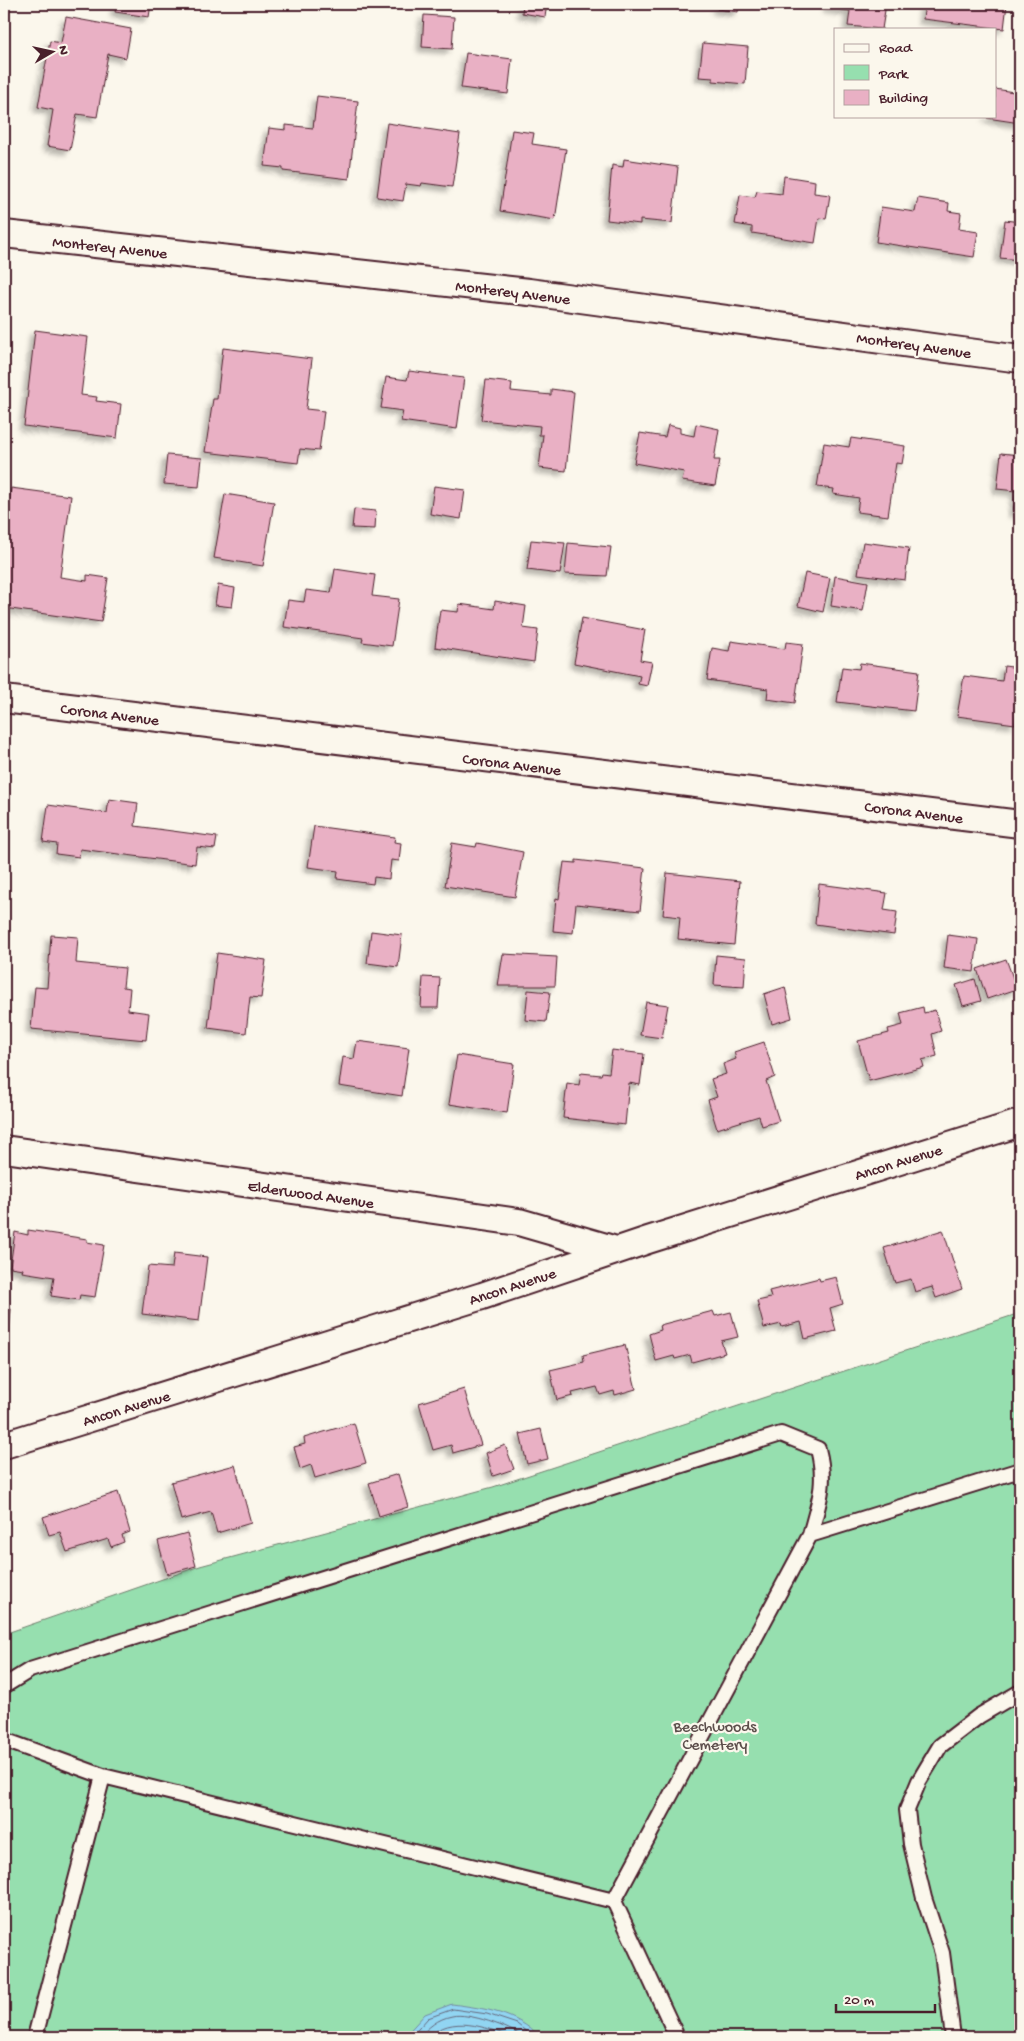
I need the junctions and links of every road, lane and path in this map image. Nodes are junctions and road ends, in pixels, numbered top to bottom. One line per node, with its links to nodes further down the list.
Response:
1 (4, 234): 2 (street, Monterey Avenue)
2 (1020, 359)
3 (4, 699): 4 (street, Corona Avenue)
4 (1020, 824)
5 (1020, 1123): 7 (street, Ancon Avenue)
6 (4, 1149): 7 (street, Elderwood Avenue)
7 (616, 1250): 8 (street, Ancon Avenue)
8 (4, 1445)
9 (1020, 1470): 10 (lane)
10 (810, 1535): 11 (lane); 15 (lane)
11 (4, 1686)
12 (1020, 1692): 18 (lane)
13 (4, 1738): 14 (lane)
14 (103, 1776): 15 (lane); 16 (lane)
15 (614, 1901): 17 (lane)
16 (35, 2037)
17 (677, 2037)
18 (953, 2037)

